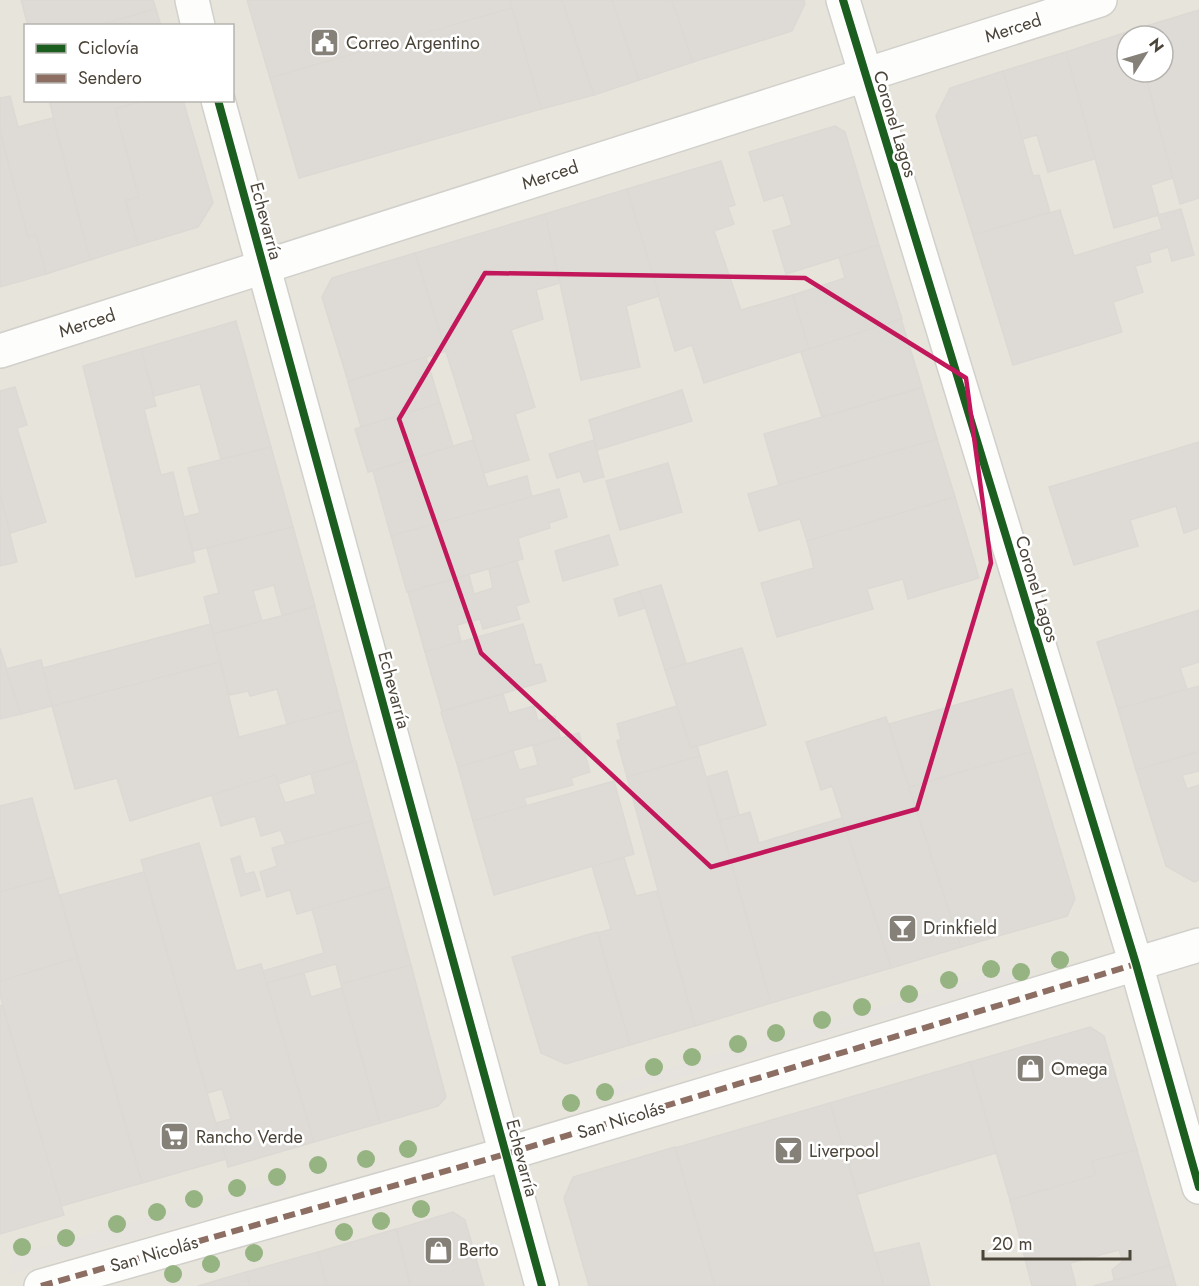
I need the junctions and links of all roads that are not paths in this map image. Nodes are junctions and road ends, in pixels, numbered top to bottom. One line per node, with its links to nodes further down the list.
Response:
1 (192, 0): 4 (street)
2 (843, 0): 5 (street, Coronel Lagos)
3 (1100, 0): 5 (street, Merced)
4 (198, 24)
5 (865, 75): 7 (street, Merced); 10 (street, Coronel Lagos)
6 (219, 102): 7 (street, Echevarría)
7 (262, 267): 8 (street, Merced); 11 (street, Echevarría)
8 (0, 351)
9 (1199, 945): 10 (street, San Nicolás)
10 (1136, 964): 11 (street, San Nicolás); 12 (street, Coronel Lagos)
11 (506, 1154): 13 (street, San Nicolás); 14 (street, Echevarría)
12 (1199, 1187)
13 (41, 1286)
14 (542, 1286)

